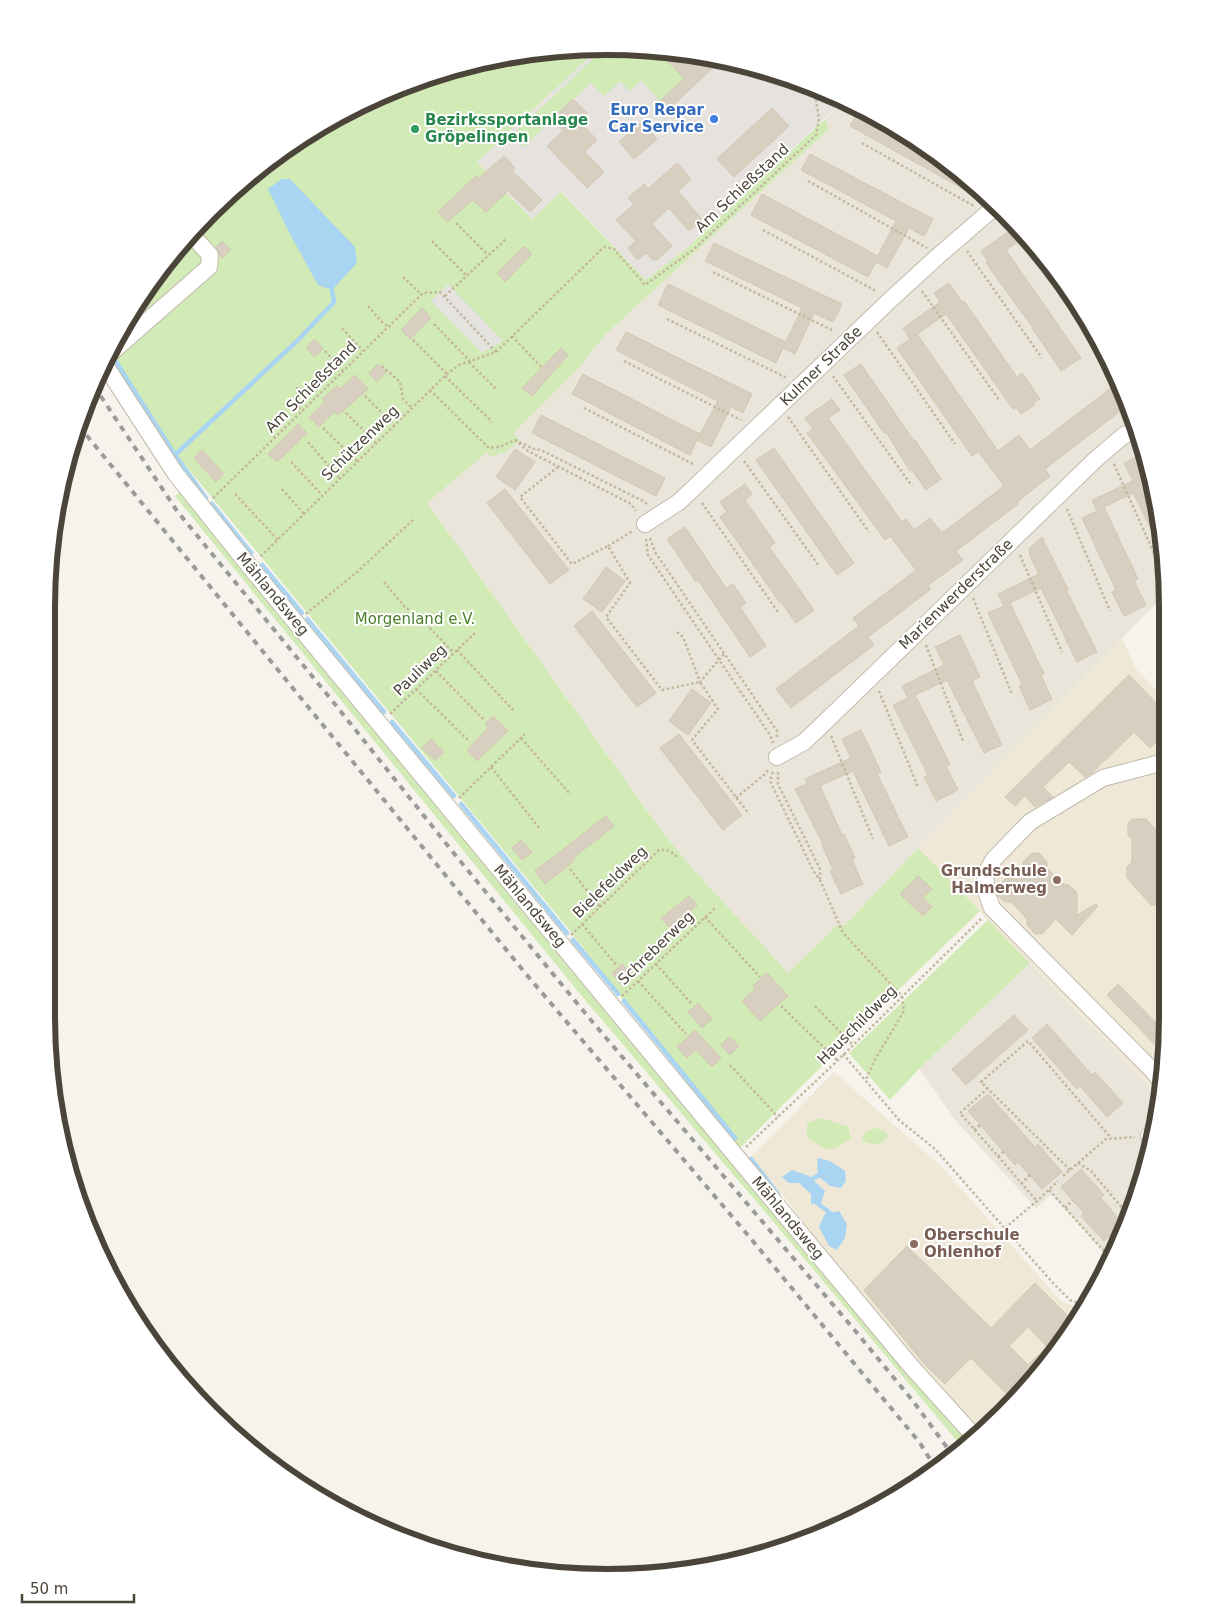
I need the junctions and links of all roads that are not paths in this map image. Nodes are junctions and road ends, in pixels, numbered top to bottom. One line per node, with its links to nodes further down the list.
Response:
1 (990, 211): 6 (street, Kulmer Straße)
2 (196, 239): 3 (street)
3 (123, 342)
4 (109, 371): 10 (street, Mählandsweg)
5 (1130, 432): 7 (street, Marienwerderstraße)
6 (639, 527)
7 (777, 757)
8 (1159, 763): 9 (street)
9 (1156, 1075)
10 (971, 1432)

